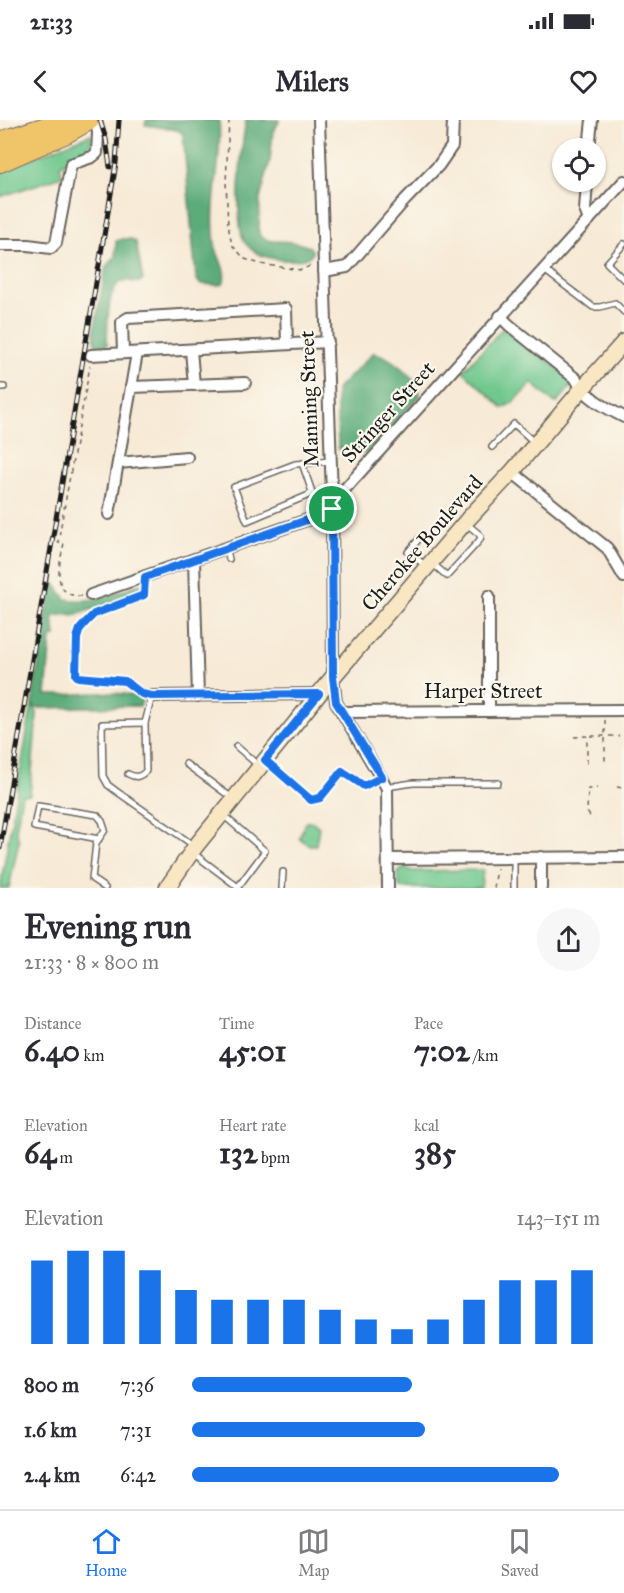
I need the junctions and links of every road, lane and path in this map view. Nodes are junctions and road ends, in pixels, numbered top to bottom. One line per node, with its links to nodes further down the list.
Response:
1 (89, 120): 7 (highway)
2 (96, 120): 14 (street)
3 (229, 120): 16 (path)
4 (319, 120): 18 (street, Manning Street)
5 (453, 120): 18 (street)
6 (592, 120): 8 (street)
7 (66, 125): 9 (highway); 10 (highway)
8 (590, 138)
9 (0, 142)
10 (0, 162)
11 (622, 187): 13 (street, Stringer Street)
12 (586, 192): 13 (street)
13 (589, 220): 17 (street, Stringer Street)
14 (0, 245)
15 (622, 249): 19 (lane)
16 (310, 266)
17 (543, 269): 20 (lane); 21 (street, Stringer Street)
18 (324, 271): 22 (street, Manning Street)
19 (624, 278)
20 (624, 312)
21 (500, 316): 32 (street); 41 (street, Stringer Street)
22 (328, 342): 24 (street); 37 (street, Manning Street)
23 (624, 342): 32 (main road, Cherokee Boulevard)
24 (287, 344): 25 (street); 26 (street)
25 (191, 350): 27 (street); 30 (street)
26 (123, 353): 27 (street); 28 (street)
27 (137, 353): 31 (street)
28 (91, 355): 49 (path)
29 (245, 383): 30 (street)
30 (194, 385): 31 (street)
31 (131, 387): 38 (street)
32 (581, 390): 33 (street); 34 (main road, Cherokee Boulevard)
33 (624, 417)
34 (536, 444): 35 (lane); 40 (main road, Cherokee Boulevard)
35 (492, 447)
36 (188, 457): 38 (street)
37 (331, 461): 39 (lane); 41 (street, Manning Street)
38 (118, 463): 42 (street)
39 (302, 463): 39 (lane)
40 (512, 472): 43 (main road, Cherokee Boulevard); 48 (street)
41 (332, 509): 45 (street); 51 (street, Manning Street)
42 (109, 514)
43 (465, 523): 46 (main road, Cherokee Boulevard); 46 (lane)
44 (419, 539): 46 (lane)
45 (194, 560): 47 (street); 54 (street)
46 (429, 565): 51 (main road, Cherokee Boulevard)
47 (145, 577): 49 (street); 53 (lane)
48 (624, 577)
49 (92, 595)
50 (489, 596): 56 (street)
51 (333, 677): 52 (main road, Cherokee Boulevard); 57 (street, Manning Street)
52 (319, 694): 54 (street); 67 (main road, Cherokee Boulevard)
53 (152, 696): 54 (street); 59 (lane)
54 (198, 696)
55 (624, 710): 56 (street, Harper Street)
56 (489, 711): 57 (street, Harper Street)
57 (342, 712): 70 (street, Manning Street)
58 (605, 717): 62 (path)
59 (145, 723): 69 (lane); 79 (lane)
60 (573, 736): 68 (path)
61 (591, 736): 62 (path)
62 (605, 736): 63 (path); 65 (path)
63 (619, 736)
64 (236, 746): 67 (lane)
65 (605, 763)
66 (186, 764): 75 (lane)
67 (262, 764): 70 (lane); 75 (main road, Cherokee Boulevard)
68 (587, 764)
69 (128, 774)
70 (384, 782): 71 (lane); 83 (street)
71 (498, 783)
72 (617, 787): 74 (path)
73 (597, 788): 77 (path)
74 (624, 788)
75 (234, 799): 76 (main road, Cherokee Boulevard)
76 (222, 814): 79 (main road, Cherokee Boulevard); 79 (lane)
77 (591, 816)
78 (99, 839): 78 (lane); 86 (lane)
79 (193, 849): 90 (main road, Cherokee Boulevard)
80 (514, 857): 81 (street); 83 (street); 87 (lane)
81 (541, 857): 82 (street); 94 (street)
82 (624, 857)
83 (388, 859): 92 (street)
84 (498, 865): 93 (path)
85 (282, 872): 91 (lane)
86 (92, 879): 88 (lane); 89 (lane)
87 (514, 887)
88 (93, 888)
89 (105, 888)
90 (167, 888)
91 (282, 888)
92 (388, 888)
93 (494, 888)
94 (541, 888)

